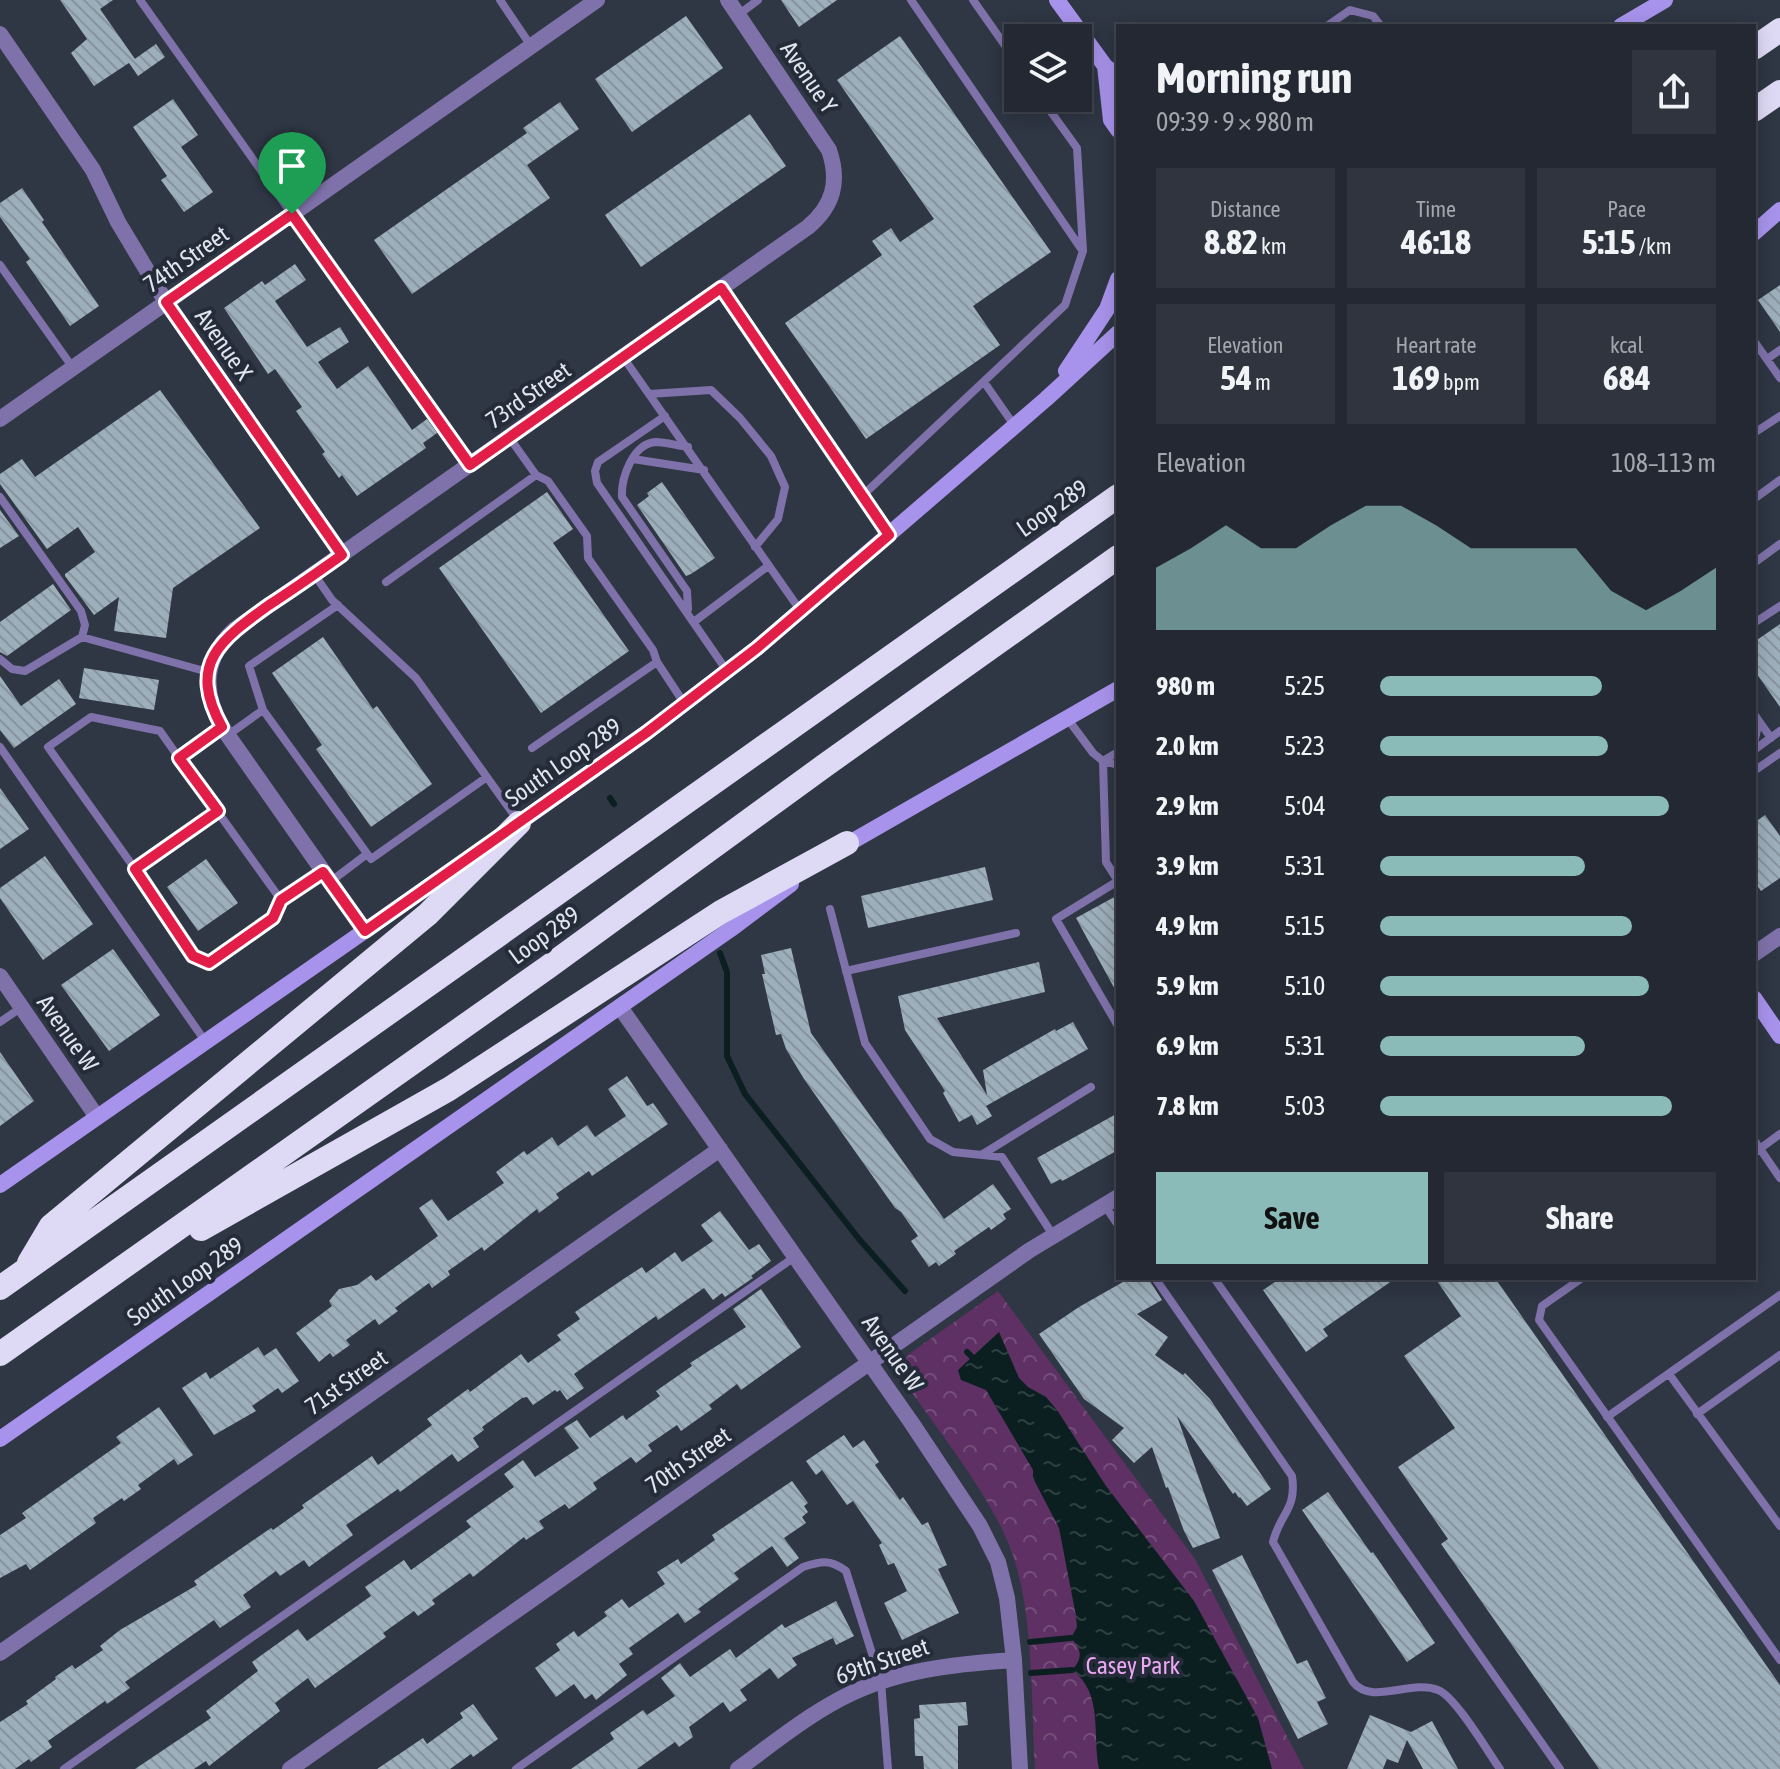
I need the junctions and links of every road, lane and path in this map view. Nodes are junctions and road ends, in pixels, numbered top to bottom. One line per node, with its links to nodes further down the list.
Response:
1 (140, 0): 26 (lane)
2 (500, 0): 17 (lane)
3 (597, 0): 17 (street, 74th Street)
4 (728, 0): 10 (street, Avenue Y)
5 (758, 0): 10 (lane)
6 (911, 0): 28 (lane)
7 (973, 0): 16 (lane)
8 (1057, 0): 19 (main road)
9 (1665, 0): 13 (main road)
10 (738, 15): 24 (street, Avenue Y)
11 (1330, 24): 12 (lane)
12 (1379, 24)
13 (1624, 24)
14 (1780, 30): 18 (highway)
15 (0, 34): 32 (street, Avenue X)
16 (1004, 44)
17 (531, 46): 26 (street, 74th Street)
18 (1756, 47)
19 (1111, 71): 23 (main road)
20 (1780, 92): 21 (highway)
21 (1756, 109)
22 (1051, 112): 28 (lane)
23 (1115, 125)
24 (835, 186): 31 (street, 73rd Street)
25 (1780, 210): 27 (main road)
26 (292, 214): 32 (street, 74th Street); 51 (lane)
27 (1756, 231)
28 (1083, 251): 40 (lane)
29 (0, 265): 38 (lane)
30 (1116, 284): 42 (main road)
31 (721, 288): 36 (street, 73rd Street); 56 (lane)
32 (166, 302): 38 (street, 74th Street); 62 (street, Avenue X)
33 (1116, 334): 42 (main road, South Loop 289)
34 (1756, 344): 37 (lane)
35 (1780, 350): 37 (lane)
36 (623, 357): 41 (lane); 48 (street, 73rd Street)
37 (1767, 359): 39 (lane)
38 (73, 368): 45 (street, 74th Street)
39 (1780, 378)
40 (984, 382): 46 (lane); 56 (lane)
41 (649, 394): 43 (lane); 61 (lane)
42 (1046, 399): 46 (main road, South Loop 289)
43 (665, 416): 49 (lane); 71 (lane)
44 (1780, 416): 47 (lane)
45 (0, 419)
46 (1014, 425): 59 (main road, South Loop 289)
47 (1756, 432)
48 (509, 437): 51 (street, 73rd Street); 53 (lane)
49 (688, 447): 50 (lane); 52 (lane)
50 (633, 459): 52 (lane); 71 (lane)
51 (470, 465): 62 (street, 73rd Street)
52 (704, 470): 61 (lane)
53 (536, 475): 67 (lane); 76 (lane)
54 (1780, 480): 58 (lane)
55 (0, 497): 74 (lane)
56 (861, 497): 59 (lane)
57 (1116, 497): 131 (highway, Loop 289)
58 (1756, 498)
59 (889, 535): 70 (main road, South Loop 289)
60 (1780, 544): 64 (lane)
61 (755, 547): 65 (lane)
62 (342, 555): 66 (street, 73rd Street)
63 (1116, 558): 135 (highway, Loop 289)
64 (1756, 562)
65 (768, 566): 70 (lane); 72 (lane)
66 (314, 574): 68 (lane); 78 (street, 73rd Street)
67 (386, 582)
68 (338, 605): 81 (lane); 96 (lane)
69 (1780, 606): 73 (lane)
70 (800, 611): 77 (main road, South Loop 289)
71 (688, 612): 72 (lane)
72 (695, 621): 77 (lane)
73 (1756, 622)
74 (82, 637): 75 (lane); 78 (lane)
75 (0, 659)
76 (657, 662): 80 (lane); 88 (lane)
77 (727, 671): 80 (main road, South Loop 289)
78 (208, 672): 84 (street)
79 (1116, 690): 83 (main road, South Loop 289)
80 (685, 703): 98 (main road, South Loop 289)
81 (263, 710): 84 (lane); 100 (lane)
82 (1756, 717): 86 (lane)
83 (1067, 718): 93 (lane); 99 (main road, South Loop 289)
84 (225, 731): 92 (lane); 102 (street)
85 (1780, 731): 86 (lane)
86 (1771, 738): 89 (lane)
87 (0, 747): 119 (lane)
88 (532, 748)
89 (1756, 749)
90 (1116, 753): 93 (lane)
91 (1780, 753): 95 (lane)
92 (179, 758): 97 (lane); 101 (lane)
93 (1103, 761): 94 (lane); 103 (lane)
94 (1116, 764)
95 (1756, 770)
96 (487, 777): 98 (lane); 100 (lane)
97 (218, 811): 101 (lane); 105 (lane)
98 (519, 823): 107 (main road, South Loop 289); 131 (highway)
99 (847, 843): 115 (main road, South Loop 289); 135 (highway)
100 (367, 854): 102 (lane)
101 (135, 869): 105 (lane)
102 (327, 877): 105 (lane); 107 (street)
103 (1116, 878)
104 (1116, 882): 117 (lane)
105 (281, 900)
106 (830, 909): 111 (lane)
107 (365, 931): 119 (main road, South Loop 289)
108 (1016, 933): 111 (lane)
109 (1780, 936): 110 (street)
110 (1756, 953)
111 (846, 971): 125 (lane)
112 (0, 976): 114 (street, Avenue W)
113 (1756, 1001): 118 (main road)
114 (22, 1007): 116 (lane); 121 (street, Avenue W)
115 (620, 1007): 123 (street, Avenue W); 144 (main road, South Loop 289)
116 (0, 1022)
117 (1116, 1023)
118 (1780, 1036)
119 (205, 1042): 121 (main road, South Loop 289)
120 (1091, 1087): 125 (lane)
121 (97, 1117): 127 (main road, South Loop 289)
122 (1780, 1134): 124 (lane)
123 (720, 1149): 130 (street, Avenue W); 146 (street, 71st Street)
124 (1757, 1151): 126 (lane)
125 (982, 1155): 129 (lane)
126 (1780, 1178)
127 (0, 1185)
128 (1111, 1201): 129 (street, 70th Street)
129 (1053, 1235): 140 (street, 70th Street)
130 (796, 1256): 140 (street, Avenue W); 150 (lane)
131 (22, 1273): 136 (highway, Loop 289)
132 (1156, 1280): 156 (lane)
133 (1215, 1280): 157 (lane)
134 (1579, 1280): 143 (lane)
135 (100, 1284): 138 (highway, Loop 289)
136 (0, 1288)
137 (1780, 1295): 141 (lane)
138 (0, 1354)
139 (1780, 1355): 142 (lane)
140 (869, 1361): 147 (street, Avenue W); 151 (street, 70th Street)
141 (1669, 1374): 142 (lane); 143 (lane)
142 (1697, 1414): 145 (lane)
143 (1607, 1417): 148 (lane)
144 (0, 1439)
145 (1780, 1526)
146 (0, 1653)
147 (1014, 1660): 149 (street, 69th Street); 155 (street, Avenue W)
148 (1780, 1660)
149 (881, 1682): 152 (lane); 153 (street, 69th Street); 154 (lane)
150 (64, 1769)
151 (290, 1769)
152 (516, 1769)
153 (738, 1769)
154 (888, 1769)
155 (1020, 1769)
156 (1500, 1769)
157 (1560, 1769)

